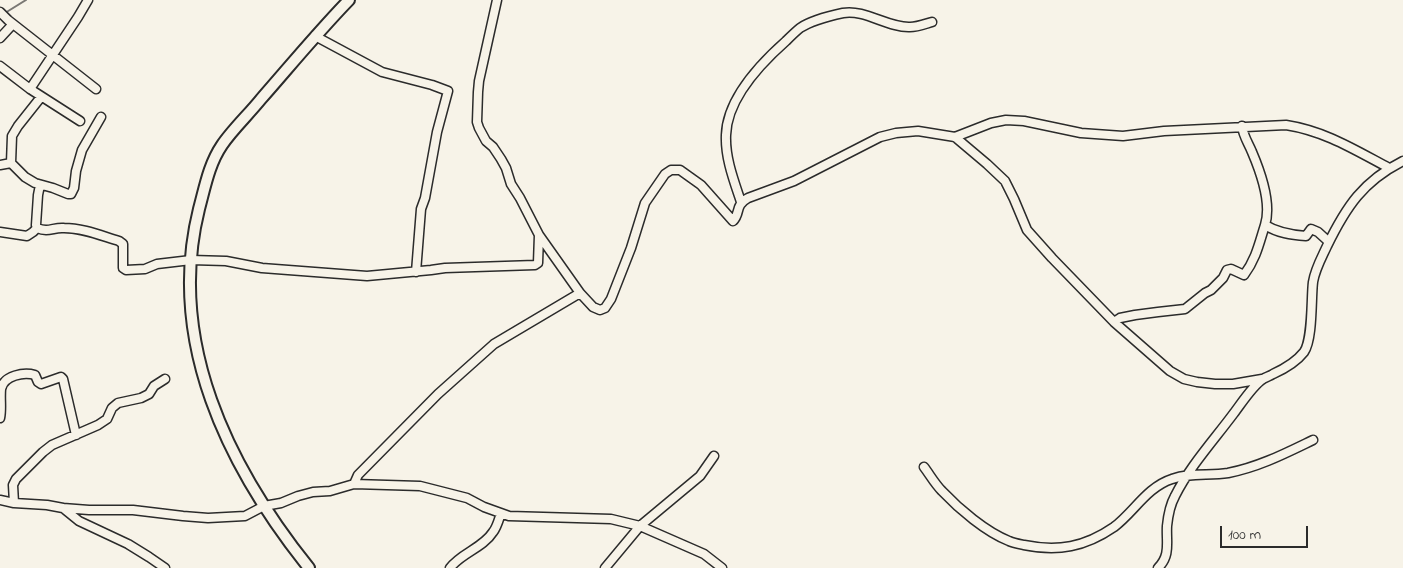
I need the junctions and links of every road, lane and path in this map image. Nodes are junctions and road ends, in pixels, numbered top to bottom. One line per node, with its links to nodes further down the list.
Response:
1 (88, 0): 9 (street)
2 (349, 0): 7 (main road)
3 (497, 0): 27 (street)
4 (0, 12): 6 (street)
5 (932, 22): 23 (street)
6 (13, 24): 8 (street); 9 (street)
7 (315, 36): 29 (main road); 30 (street)
8 (0, 38)
9 (53, 55): 11 (street); 12 (street)
10 (0, 66): 11 (street)
11 (30, 89): 13 (street)
12 (96, 89)
13 (41, 97): 15 (street); 19 (street)
14 (101, 117): 22 (street)
15 (80, 121)
16 (1242, 126): 17 (street); 21 (street); 24 (street)
17 (955, 137): 23 (street); 32 (street)
18 (1403, 161): 21 (street)
19 (11, 164): 20 (street); 22 (street)
20 (0, 165)
21 (1389, 168): 28 (street)
22 (40, 186): 25 (street)
23 (741, 202): 31 (street)
24 (1265, 225): 28 (street); 32 (street)
25 (37, 228): 26 (street); 29 (street)
26 (0, 232)
27 (539, 235): 30 (street); 31 (street)
28 (1329, 242): 34 (street)
29 (191, 260): 30 (street); 44 (main road)
30 (416, 272)
31 (580, 294): 41 (street)
32 (1114, 322): 34 (street)
33 (165, 379): 36 (street)
34 (1262, 379): 40 (street)
35 (0, 418): 36 (street)
36 (76, 435): 43 (street)
37 (1313, 440): 40 (street)
38 (714, 456): 47 (street)
39 (924, 467): 40 (street)
40 (1188, 474): 53 (street)
41 (354, 484): 44 (street); 46 (street)
42 (0, 500): 43 (street)
43 (14, 503): 45 (street)
44 (264, 506): 45 (street); 49 (main road)
45 (63, 508): 48 (street)
46 (501, 513): 47 (street); 50 (street)
47 (640, 526): 51 (street); 52 (street)
48 (164, 568)
49 (309, 568)
50 (450, 568)
51 (604, 568)
52 (722, 568)
53 (1158, 568)

